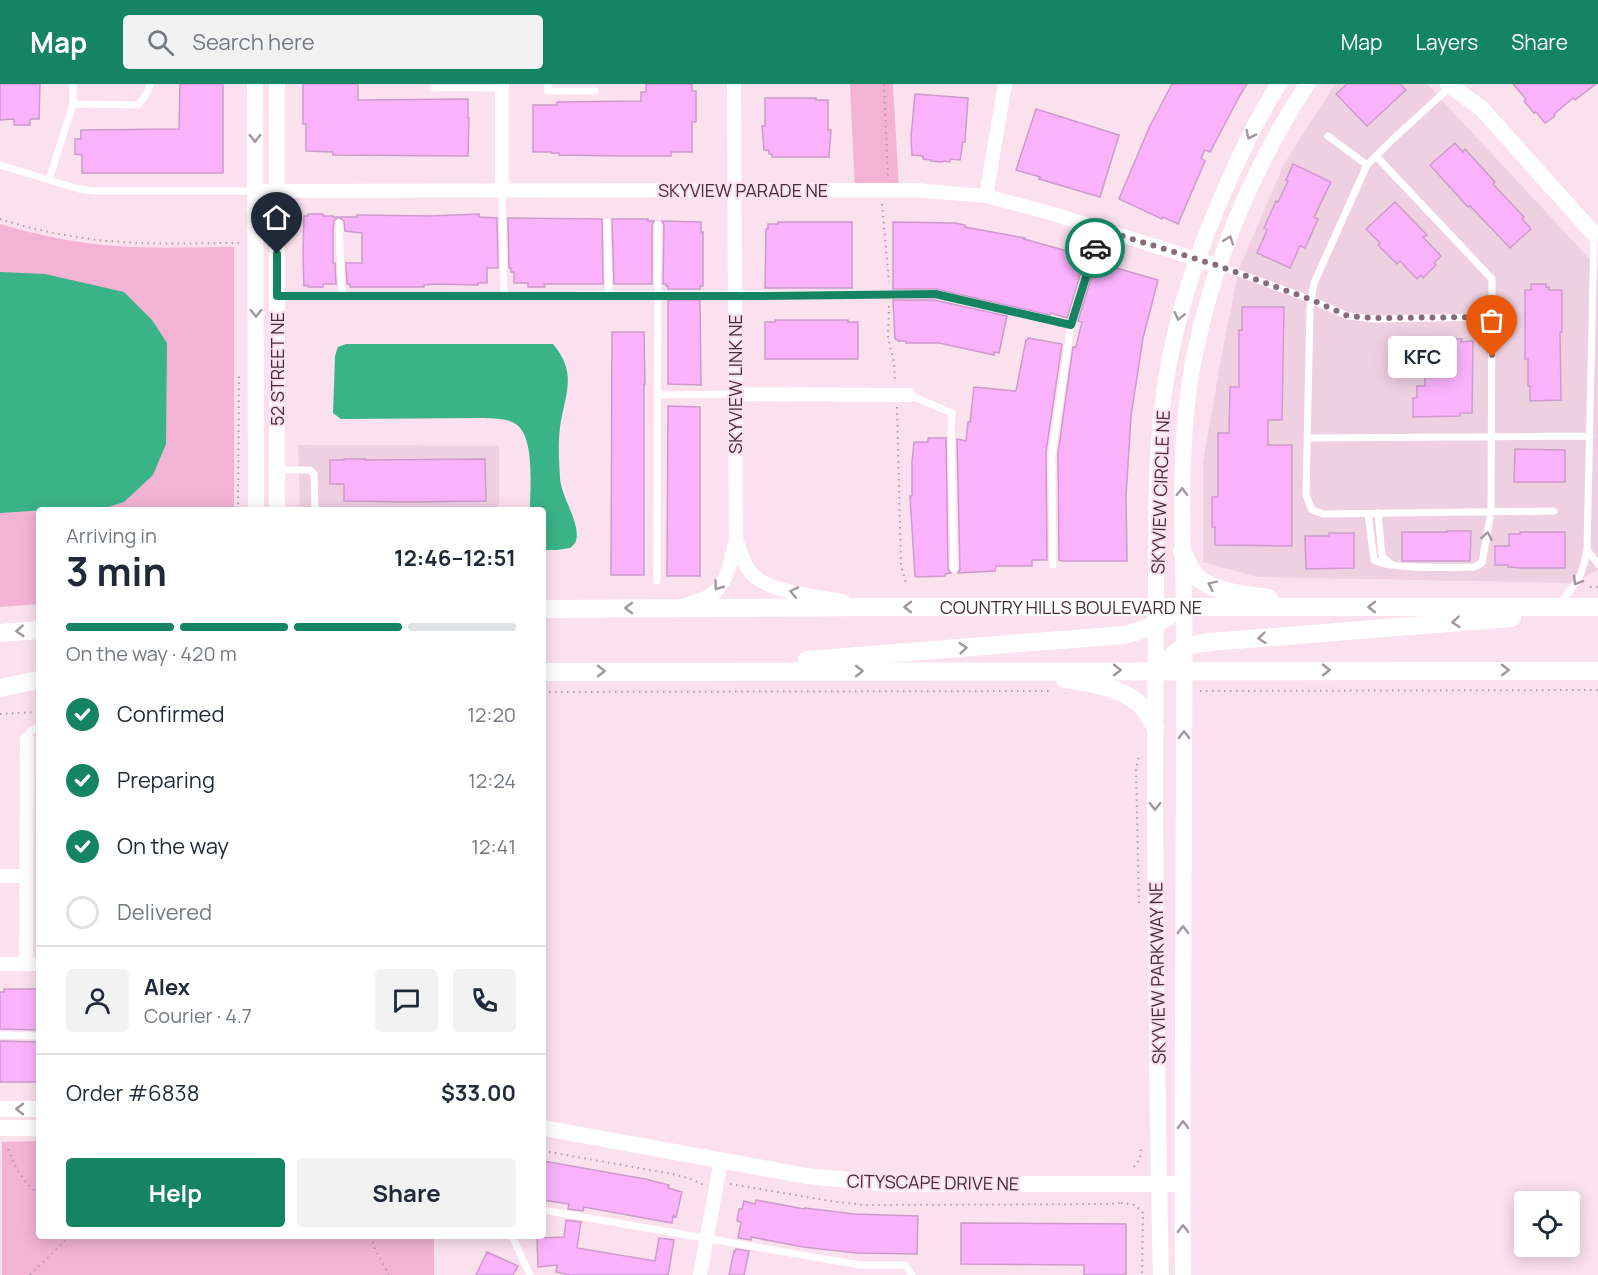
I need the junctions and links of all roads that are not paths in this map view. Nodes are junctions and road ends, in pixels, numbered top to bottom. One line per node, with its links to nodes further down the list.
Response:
1 (73, 84): 15 (lane)
2 (150, 84): 15 (lane)
3 (255, 84): 24 (street, 52 STREET NE, one-way to 24)
4 (277, 84): 25 (street, 52 STREET NE)
5 (548, 84): 14 (lane)
6 (734, 84): 23 (street, SKYVIEW LINK NE)
7 (1005, 84): 26 (street)
8 (1279, 84): 32 (street, SKYVIEW CIRCLE NE, one-way to 32)
9 (1307, 84): 33 (street, SKYVIEW CIRCLE NE, one-way to 9)
10 (1469, 84): 16 (street)
11 (1450, 85): 16 (street); 18 (lane)
12 (501, 86): 13 (lane); 22 (street)
13 (433, 88)
14 (595, 91)
15 (73, 104): 21 (lane)
16 (1480, 108): 31 (street)
17 (1328, 136): 20 (lane)
18 (1376, 156): 20 (lane); 41 (lane)
19 (0, 165): 21 (lane)
20 (1367, 165): 40 (lane)
21 (49, 180): 24 (lane)
22 (502, 190): 23 (street, SKYVIEW PARADE NE); 25 (street, SKYVIEW PARADE NE); 36 (lane)
23 (735, 190): 26 (street, SKYVIEW PARADE NE); 39 (street, SKYVIEW LINK NE)
24 (255, 191): 25 (street, SKYVIEW PARADE NE); 50 (street, 52 STREET NE, one-way to 50)
25 (277, 191): 34 (street, 52 STREET NE)
26 (986, 196): 30 (street, SKYVIEW PARADE NE)
27 (608, 222): 37 (lane)
28 (339, 223): 35 (lane)
29 (658, 225): 38 (lane)
30 (1100, 229): 32 (street, SKYVIEW PARADE NE); 42 (lane)
31 (1594, 234): 46 (lane)
32 (1197, 259): 33 (street, SKYVIEW PARADE NE); 74 (street, SKYVIEW CIRCLE NE, one-way to 74)
33 (1219, 266): 40 (lane); 59 (street, SKYVIEW CIRCLE NE, one-way to 33)
34 (277, 296): 35 (lane); 49 (street, 52 STREET NE)
35 (342, 296): 36 (lane)
36 (504, 296): 37 (lane)
37 (609, 296): 38 (lane)
38 (659, 296): 39 (lane); 44 (lane)
39 (734, 296): 42 (lane); 43 (street, SKYVIEW LINK NE)
40 (1312, 300): 41 (lane); 48 (lane)
41 (1492, 317): 47 (lane)
42 (1071, 325): 61 (lane)
43 (734, 394): 44 (lane); 45 (street); 57 (street, SKYVIEW LINK NE)
44 (658, 395): 64 (lane)
45 (903, 395): 63 (lane)
46 (1590, 436): 47 (lane); 58 (lane)
47 (1491, 437): 48 (lane); 54 (lane)
48 (1308, 438): 56 (lane)
49 (277, 470): 51 (street, 52 STREET NE); 52 (lane)
50 (256, 507)
51 (277, 507)
52 (315, 507)
53 (1554, 511): 54 (lane)
54 (1491, 512): 55 (lane); 62 (lane, one-way to 54)
55 (1378, 513): 56 (lane); 62 (lane)
56 (1368, 514): 62 (lane)
57 (736, 539): 65 (street, SKYVIEW LINK NE, one-way to 57); 70 (street, SKYVIEW LINK NE, one-way to 70)
58 (1587, 550): 60 (lane); 68 (lane, one-way to 68)
59 (1182, 551): 66 (street, SKYVIEW CIRCLE NE); 67 (main road, one-way to 59)
60 (1598, 564)
61 (1053, 565)
62 (1393, 566)
63 (954, 569)
64 (657, 581)
65 (872, 607): 70 (main road, COUNTRY HILLS BOULEVARD NE); 74 (main road, COUNTRY HILLS BOULEVARD NE, one-way to 65)
66 (1184, 607): 67 (main road, COUNTRY HILLS BOULEVARD NE); 74 (main road, COUNTRY HILLS BOULEVARD NE); 77 (street, SKYVIEW CIRCLE NE)
67 (1330, 607): 68 (main road, COUNTRY HILLS BOULEVARD NE, one-way to 67)
68 (1557, 607): 72 (main road, COUNTRY HILLS BOULEVARD NE)
69 (583, 608): 70 (main road, COUNTRY HILLS BOULEVARD NE, one-way to 69); 71 (main road, COUNTRY HILLS BOULEVARD NE); 73 (main road)
70 (674, 608)
71 (546, 609)
72 (1598, 609): 77 (main road, one-way to 77)
73 (546, 614)
74 (1156, 616): 79 (street, SKYVIEW CIRCLE NE); 81 (main road, one-way to 74)
75 (36, 630): 76 (main road, one-way to 76)
76 (0, 633)
77 (1184, 646): 79 (main road); 80 (street, SKYVIEW CIRCLE NE)
78 (1010, 670): 79 (main road, one-way to 79); 81 (main road, one-way to 78); 88 (main road)
79 (1155, 670): 80 (main road); 88 (street, SKYVIEW PARKWAY NE)
80 (1184, 670): 82 (main road, one-way to 82); 104 (street, SKYVIEW PARKWAY NE, one-way to 80)
81 (674, 671): 83 (main road, one-way to 81)
82 (1598, 671)
83 (546, 672)
84 (36, 681): 85 (main road)
85 (0, 688)
86 (36, 693): 87 (main road)
87 (0, 695)
88 (1155, 726): 103 (street, SKYVIEW PARKWAY NE, one-way to 103)
89 (36, 728): 90 (lane)
90 (27, 739): 92 (street)
91 (0, 876): 92 (street)
92 (26, 876): 94 (street)
93 (0, 964): 94 (street)
94 (33, 964)
95 (0, 1035): 96 (lane)
96 (36, 1036)
97 (0, 1109): 98 (street, one-way to 97)
98 (36, 1109)
99 (0, 1128): 100 (street)
100 (36, 1128)
101 (546, 1129): 102 (street, CITYSCAPE DRIVE NE)
102 (721, 1160): 103 (street, CITYSCAPE DRIVE NE); 107 (street)
103 (1159, 1184): 104 (street, CITYSCAPE DRIVE NE); 111 (street, SKYVIEW PARKWAY NE)
104 (1183, 1184): 112 (street, SKYVIEW PARKWAY NE, one-way to 104)
105 (546, 1211): 107 (lane)
106 (513, 1239): 108 (lane)
107 (707, 1239): 109 (street); 110 (lane)
108 (530, 1275)
109 (700, 1275)
110 (912, 1275)
111 (1161, 1275)
112 (1184, 1275)

